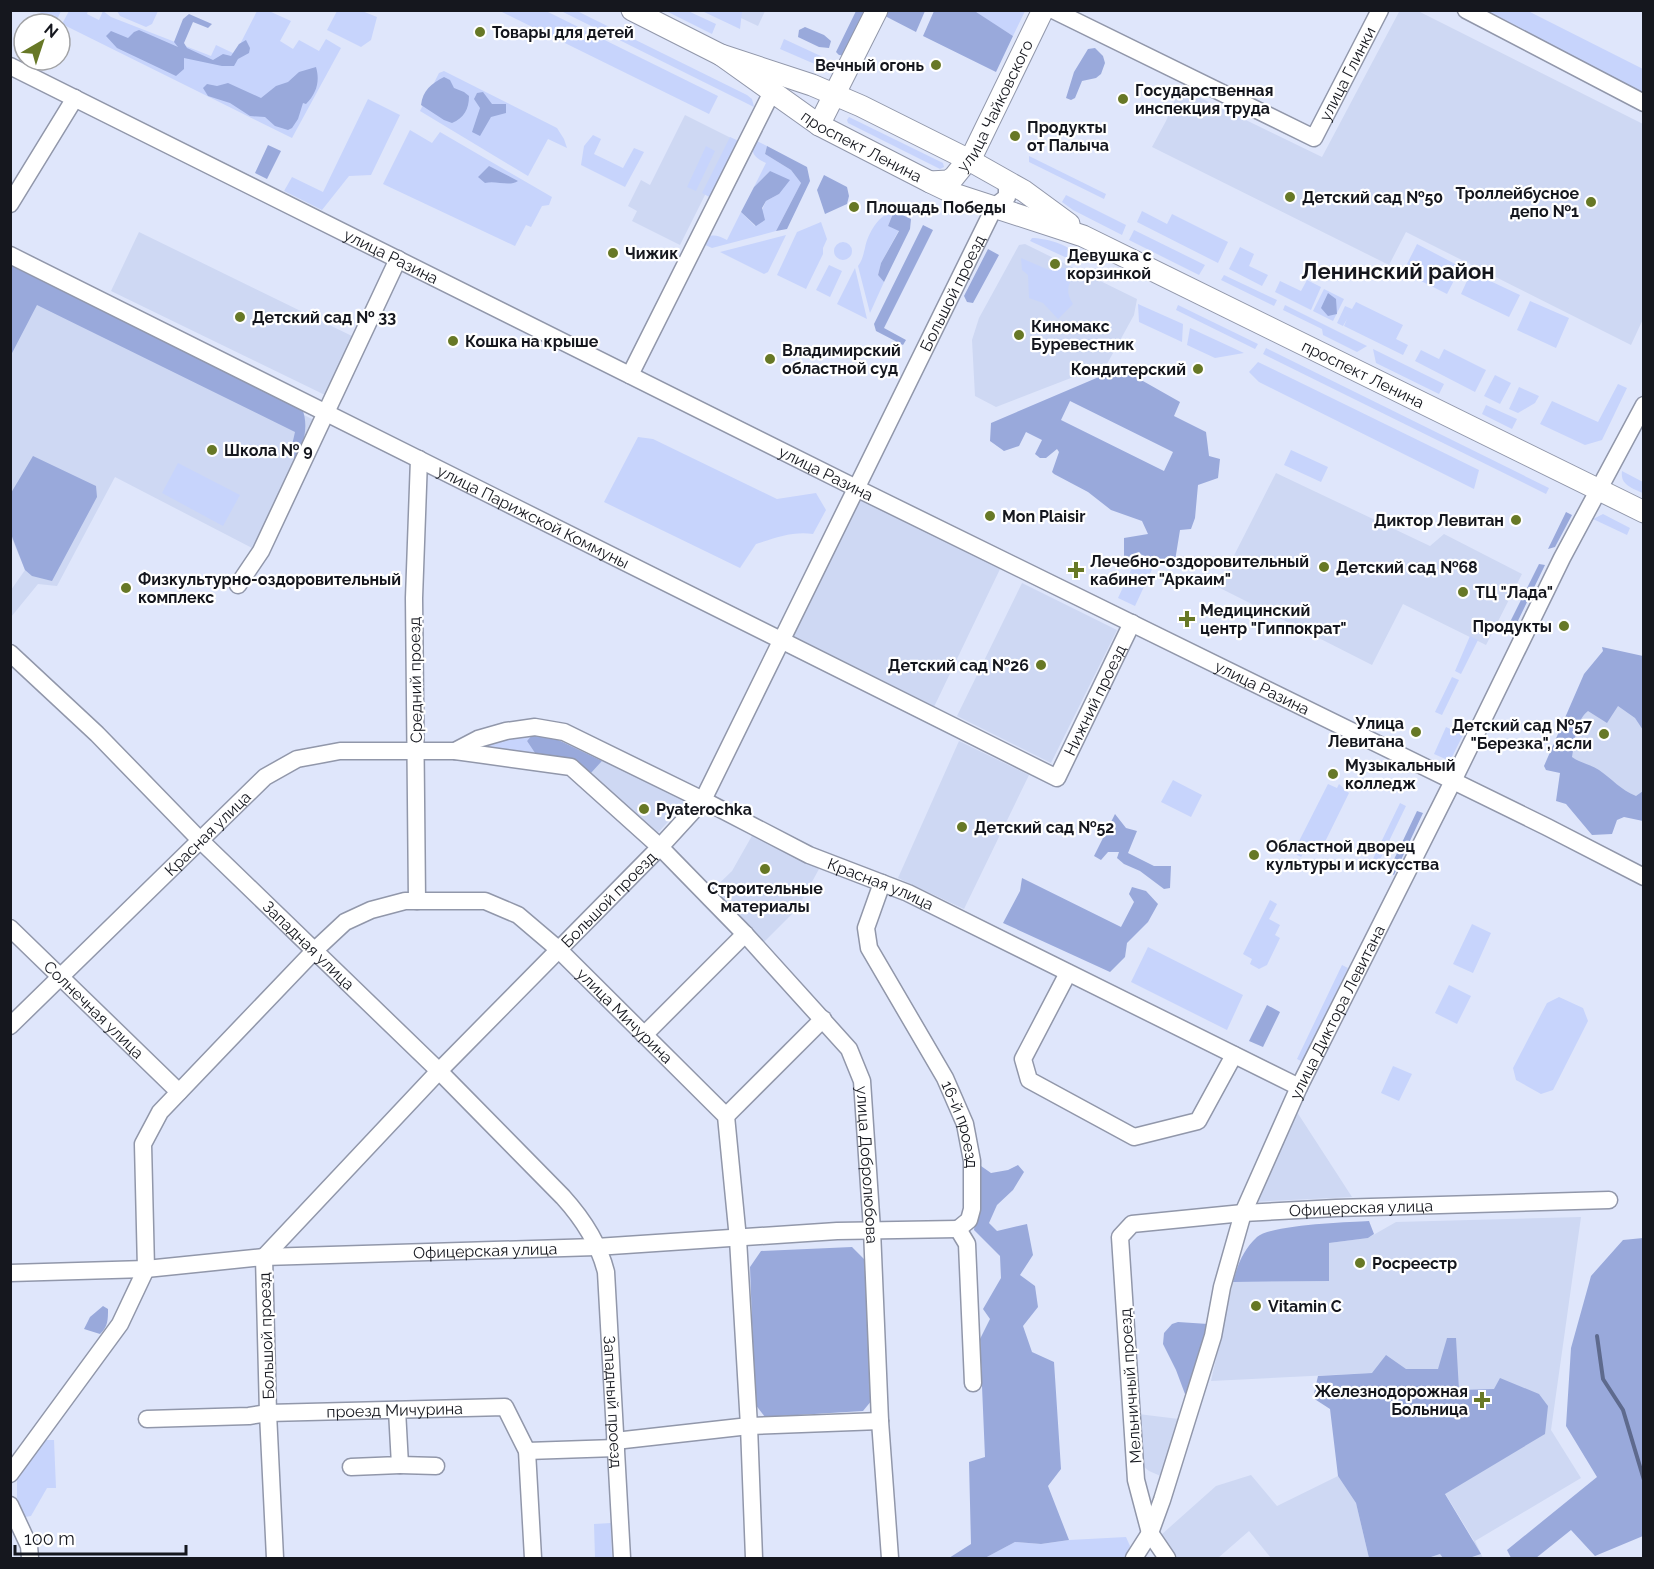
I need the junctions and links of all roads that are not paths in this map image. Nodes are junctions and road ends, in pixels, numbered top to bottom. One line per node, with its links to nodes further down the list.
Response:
1 (632, 10): 7 (main road, проспект Ленина)
2 (877, 10): 10 (main road)
3 (1043, 10): 14 (main road, улица Чайковского)
4 (1053, 10): 5 (street, улица Глинки)
5 (1380, 10)
6 (1466, 10): 12 (street)
7 (720, 55): 9 (main road, проспект Ленина); 10 (main road, проспект Ленина)
8 (10, 66): 11 (street, улица Разина)
9 (772, 92): 13 (main road, проспект Ленина); 22 (street)
10 (835, 94): 13 (main road); 14 (main road, проспект Ленина)
11 (75, 98): 17 (street); 21 (street, улица Разина)
12 (1644, 103)
13 (819, 125): 15 (main road, проспект Ленина)
14 (969, 160): 15 (main road, улица Чайковского); 16 (main road, проспект Ленина)
15 (930, 182): 18 (main road, проспект Ленина)
16 (1007, 182): 18 (street, Большой проезд); 19 (main road, проспект Ленина)
17 (10, 204)
18 (995, 206): 19 (main road, проспект Ленина); 26 (street, Большой проезд)
19 (1083, 236): 27 (main road, проспект Ленина)
20 (10, 255): 24 (street, улица Парижской Коммуны)
21 (398, 259): 22 (street, улица Разина); 24 (street)
22 (630, 375): 26 (street, улица Разина)
23 (1644, 405): 27 (street, улица Диктора Левитана)
24 (325, 412): 25 (street, улица Парижской Коммуны); 29 (street)
25 (419, 459): 31 (street, улица Парижской Коммуны); 33 (street, Средний проезд)
26 (856, 488): 30 (street, улица Разина); 31 (street, Большой проезд)
27 (1599, 490): 28 (main road, проспект Ленина); 36 (street, улица Диктора Левитана)
28 (1644, 512)
29 (238, 585)
30 (1132, 623): 35 (street, Нижний проезд); 36 (street, улица Разина)
31 (781, 641): 35 (street, улица Парижской Коммуны); 37 (street, Большой проезд)
32 (10, 653): 38 (street, Западная улица)
33 (416, 751): 34 (street, Красная улица); 38 (street, Красная улица); 42 (street, Средний проезд)
34 (455, 751): 37 (street, Красная улица); 39 (street, Красная улица)
35 (1057, 778)
36 (1453, 781): 40 (street, улица Разина); 54 (street, улица Диктора Левитана)
37 (703, 800): 39 (street, Большой проезд); 41 (street, Красная улица)
38 (201, 841): 46 (street, Западная улица); 48 (street, Красная улица)
39 (660, 847): 44 (street, улица Добролюбова); 45 (street, Большой проезд)
40 (1644, 877)
41 (882, 883): 47 (street, Красная улица); 59 (street, 16-й проезд)
42 (417, 901): 45 (street, улица Мичурина); 46 (street, улица Мичурина)
43 (10, 927): 48 (street, Солнечная улица)
44 (745, 934): 49 (street, улица Добролюбова); 51 (street)
45 (558, 949): 51 (street, улица Мичурина); 53 (street, Большой проезд)
46 (315, 950): 53 (street, Западная улица); 55 (street, улица Мичурина)
47 (1068, 973): 52 (street, Красная улица); 52 (street)
48 (60, 977): 50 (street, Красная улица); 55 (street, Солнечная улица)
49 (823, 1019): 56 (street); 60 (street, улица Добролюбова)
50 (10, 1026)
51 (644, 1035): 56 (street, улица Мичурина)
52 (1234, 1055): 54 (street, Красная улица)
53 (439, 1071): 63 (street, Западная улица); 64 (street, Большой проезд)
54 (1299, 1087): 58 (street, улица Диктора Левитана)
55 (179, 1092): 65 (street, улица Мичурина)
56 (726, 1116): 62 (street)
57 (1609, 1200): 58 (street, Офицерская улица)
58 (1243, 1213): 61 (street, Офицерская улица); 80 (street, улица Диктора Левитана)
59 (958, 1229): 60 (street, Офицерская улица); 67 (street)
60 (872, 1230): 62 (street, Офицерская улица); 71 (street, улица Добролюбова)
61 (1120, 1237): 80 (street, Мельничный проезд)
62 (738, 1239): 63 (street, Офицерская улица); 72 (street)
63 (596, 1247): 64 (street, Офицерская улица); 73 (street, Западный проезд)
64 (264, 1257): 65 (street, Офицерская улица); 69 (street, Большой проезд)
65 (146, 1269): 66 (street, Офицерская улица); 78 (street, улица Мичурина)
66 (10, 1273)
67 (973, 1383)
68 (397, 1410): 69 (street, проезд Мичурина); 74 (street, проезд Мичурина); 75 (street)
69 (268, 1413): 70 (street, проезд Мичурина); 82 (street, Большой проезд)
70 (147, 1419)
71 (880, 1421): 72 (street); 86 (street, улица Добролюбова)
72 (749, 1426): 73 (street); 85 (street)
73 (615, 1444): 74 (street); 84 (street, Западный проезд)
74 (527, 1451): 83 (street)
75 (400, 1465): 76 (street); 77 (street)
76 (436, 1466)
77 (351, 1467)
78 (10, 1474)
79 (10, 1505): 81 (street)
80 (1150, 1533): 87 (street, улица Диктора Левитана); 88 (street, Мельничный проезд)
81 (30, 1558)
82 (275, 1558)
83 (533, 1558)
84 (622, 1558)
85 (754, 1558)
86 (890, 1558)
87 (1134, 1558)
88 (1167, 1558)

